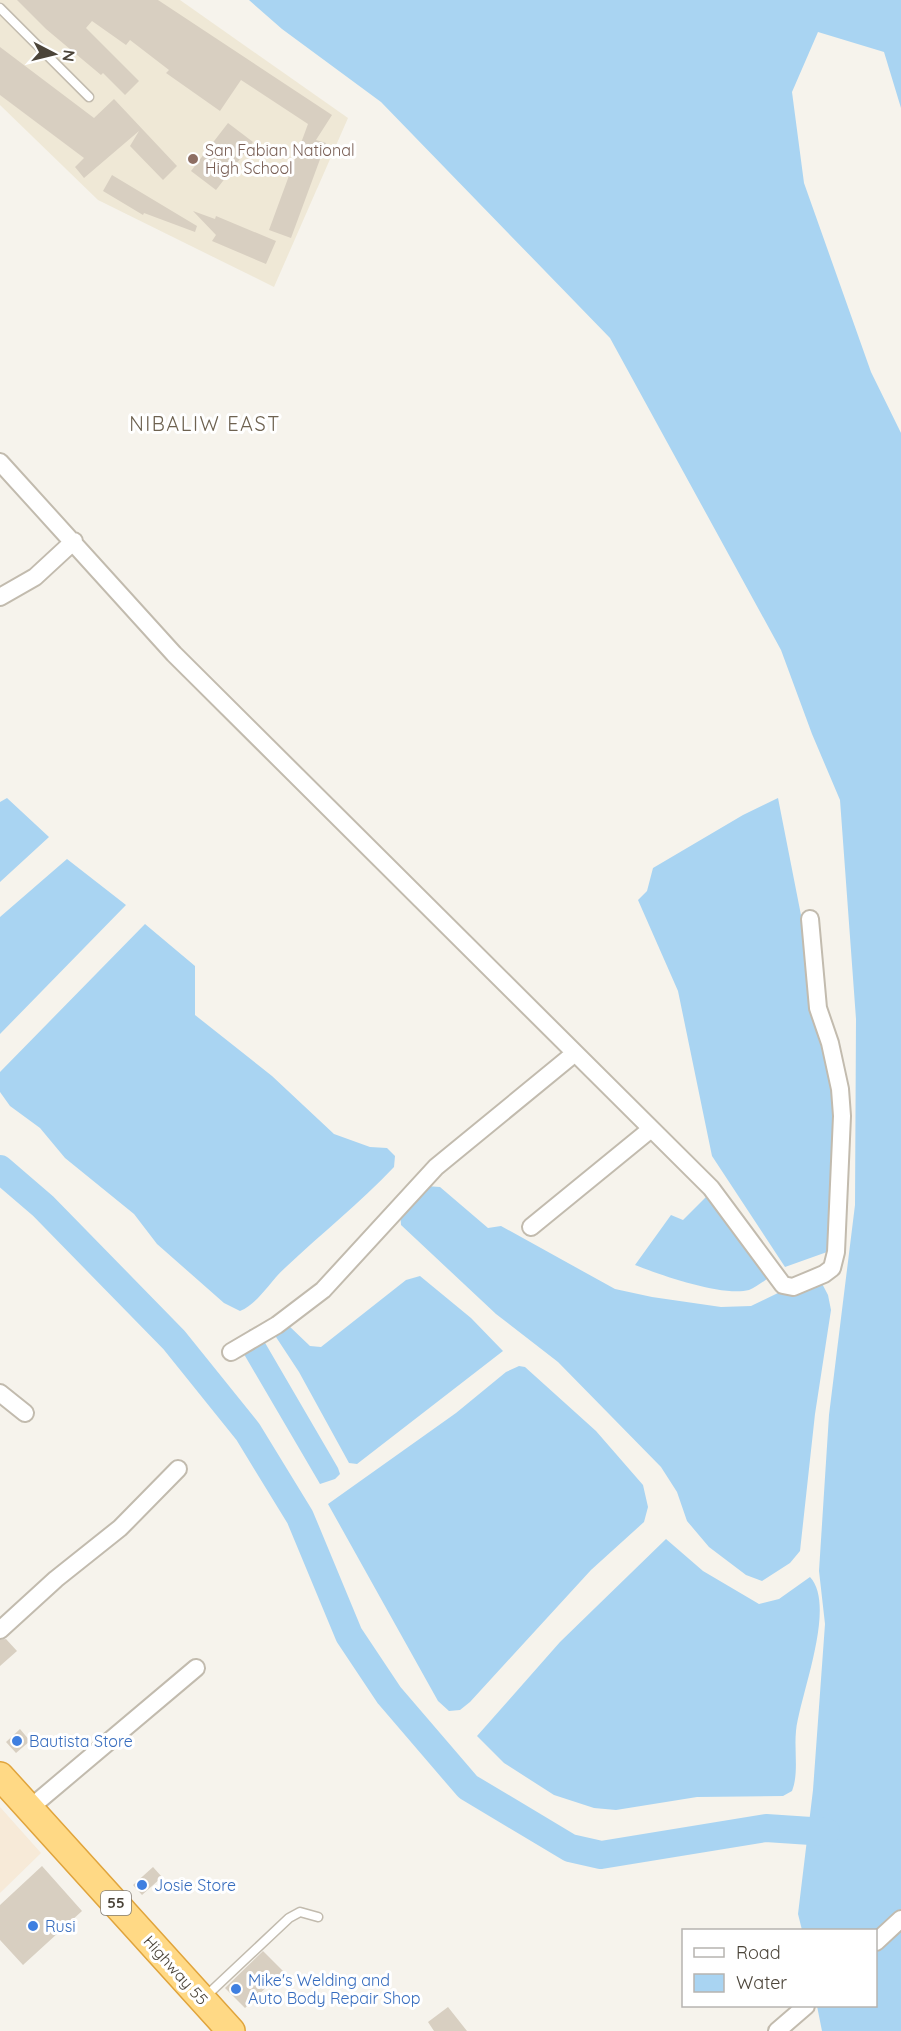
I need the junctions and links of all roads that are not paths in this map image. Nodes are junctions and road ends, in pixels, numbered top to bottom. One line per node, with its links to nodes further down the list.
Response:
1 (0, 8): 2 (lane)
2 (89, 97)
3 (0, 462): 4 (street)
4 (74, 541): 5 (street); 7 (street)
5 (0, 597)
6 (810, 919): 8 (street)
7 (575, 1053): 8 (street); 10 (street)
8 (651, 1129): 9 (street)
9 (531, 1227)
10 (231, 1352)
11 (0, 1393): 12 (street)
12 (25, 1413)
13 (178, 1469): 14 (street)
14 (0, 1630)
15 (196, 1668): 17 (street)
16 (0, 1776): 17 (highway, Highway 55 / 55)
17 (30, 1808): 21 (highway, Highway 55 / 55)
18 (318, 1917): 21 (lane)
19 (901, 1919): 20 (street)
20 (877, 1941)
21 (203, 2000): 23 (highway, Highway 55 / 55)
22 (805, 2007): 24 (street)
23 (231, 2031)
24 (777, 2031)

